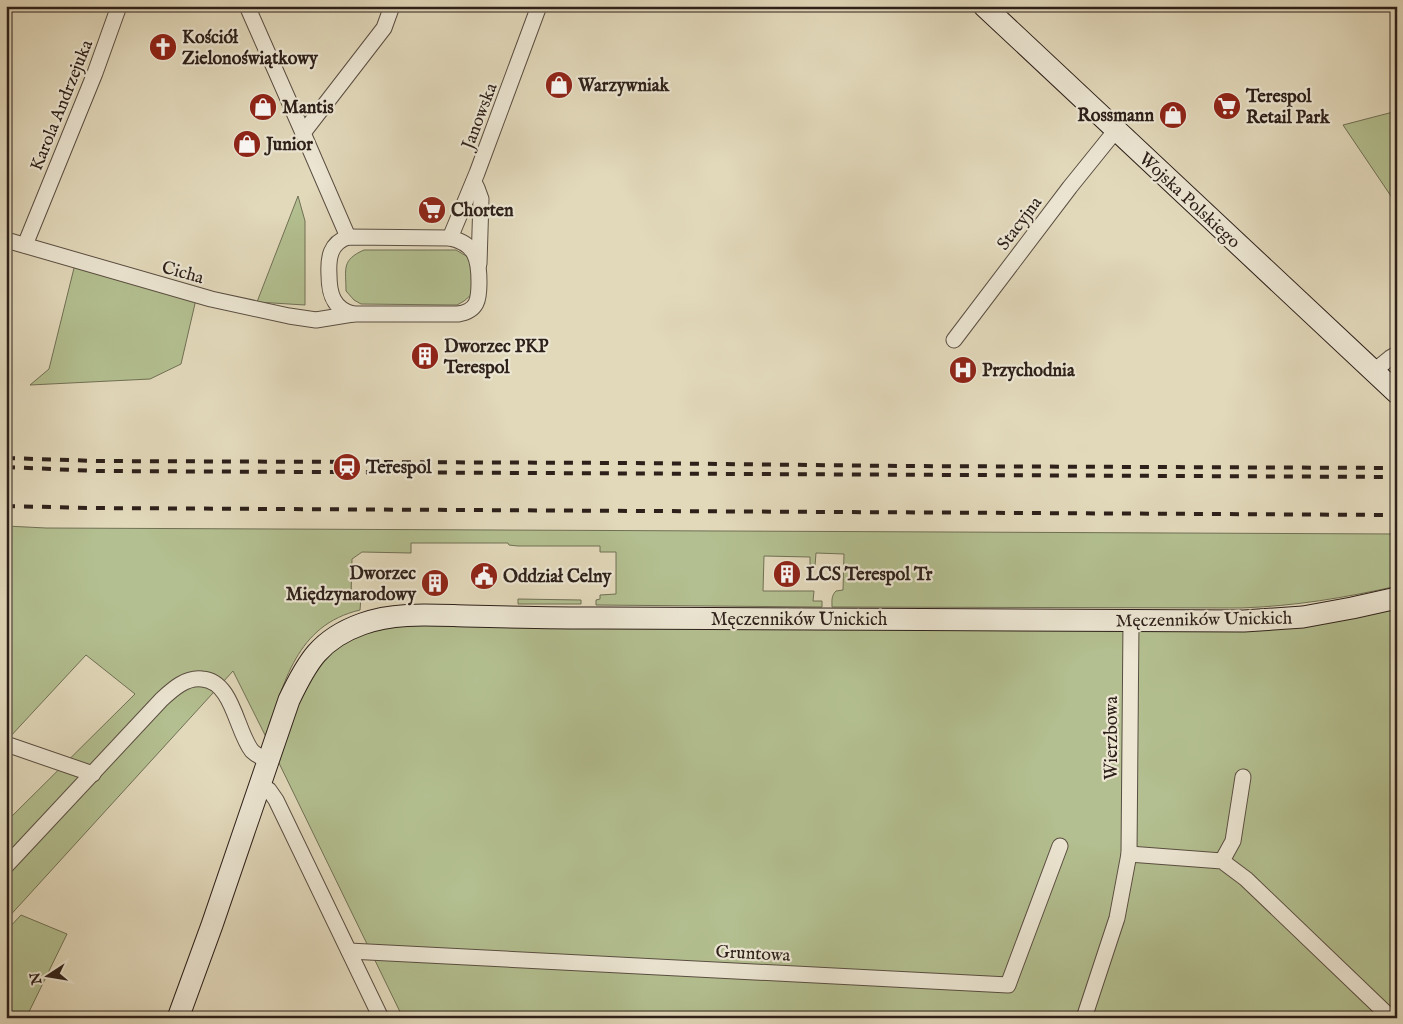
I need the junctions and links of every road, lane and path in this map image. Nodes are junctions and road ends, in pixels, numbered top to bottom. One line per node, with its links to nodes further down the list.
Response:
1 (119, 6): 12 (street, Karola Andrzejuka)
2 (247, 6): 7 (street)
3 (392, 6): 7 (street)
4 (538, 6): 8 (street, Janowska)
5 (984, 6): 6 (main road, Wojska Polskiego)
6 (1116, 130): 15 (street, Stacyjna); 17 (main road, Wojska Polskiego)
7 (303, 133): 9 (street)
8 (474, 182): 10 (street, Janowska); 13 (street, Cicha)
9 (348, 237): 10 (street); 14 (street)
10 (450, 238): 13 (street)
11 (6, 240): 12 (street, Cicha)
12 (24, 244): 14 (street, Cicha)
13 (480, 266): 14 (street, Cicha)
14 (353, 314)
15 (954, 340)
16 (1397, 354): 17 (street)
17 (1374, 372): 18 (main road, Wojska Polskiego)
18 (1397, 393)
19 (1397, 598): 20 (main road, Męczenników Unickich)
20 (1131, 621): 22 (main road, Męczenników Unickich); 27 (street, Wierzbowa)
21 (6, 744): 23 (street)
22 (271, 755): 23 (street); 25 (main road, Męczenników Unickich)
23 (93, 774): 29 (street)
24 (1244, 777): 28 (street)
25 (260, 785): 30 (street); 31 (main road, Męczenników Unickich)
26 (1060, 846): 30 (street, Gruntowa)
27 (1129, 854): 28 (street); 33 (street, Wierzbowa)
28 (1222, 861): 34 (street)
29 (6, 866)
30 (349, 951): 32 (street)
31 (178, 1018)
32 (381, 1018)
33 (1084, 1018)
34 (1391, 1018)

